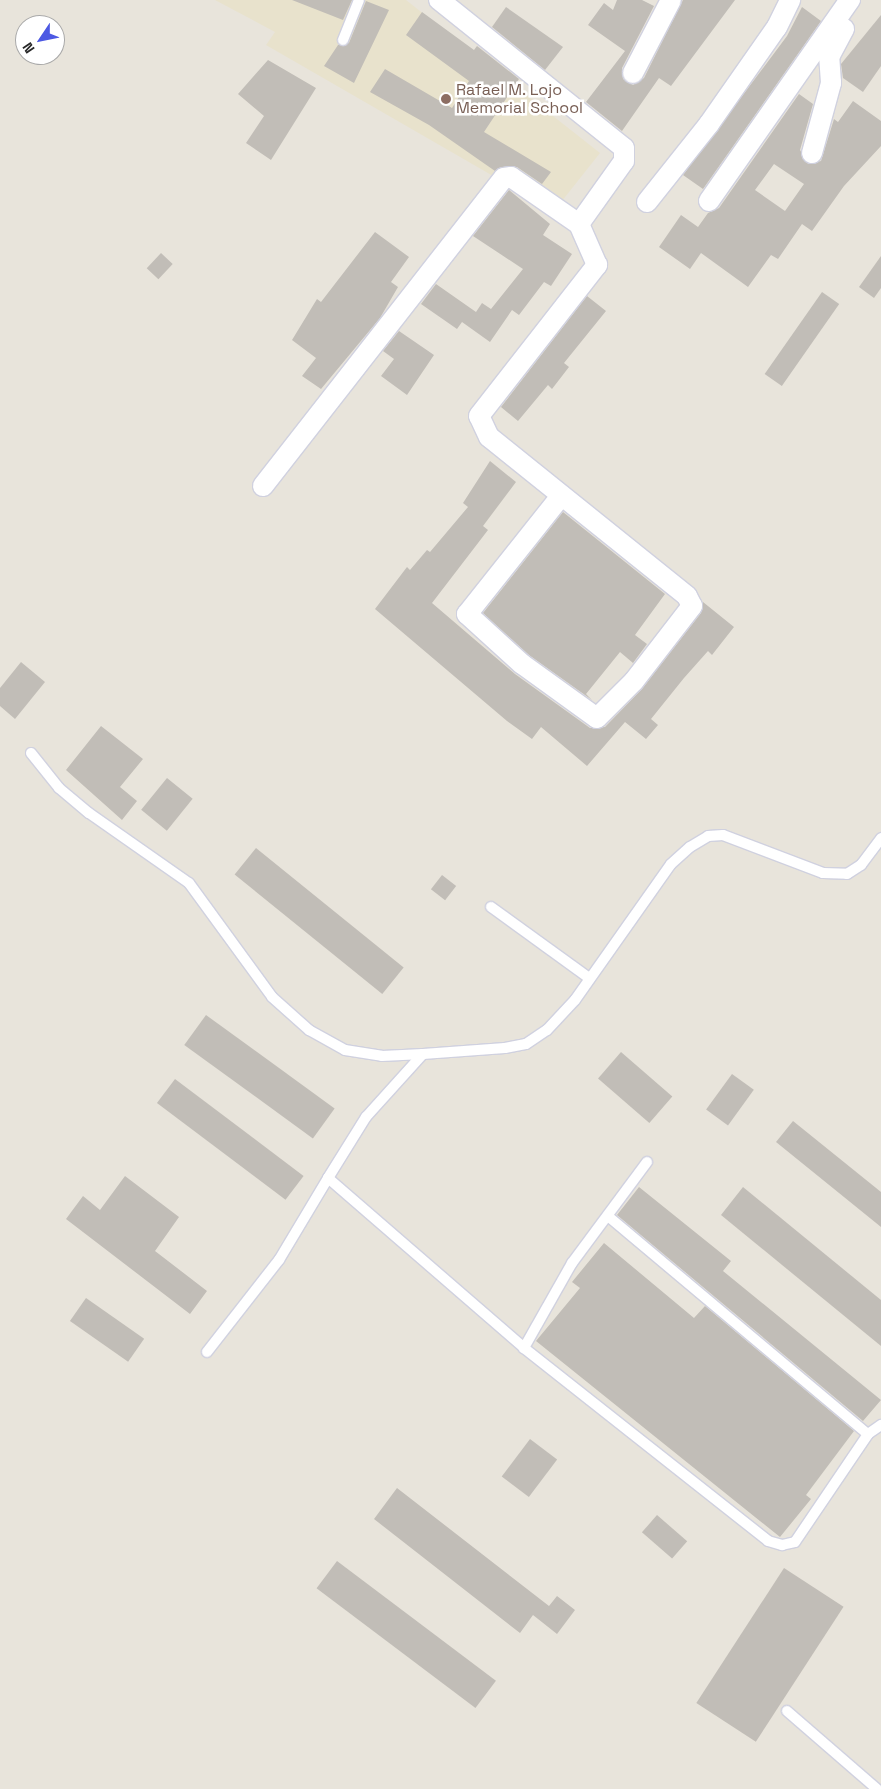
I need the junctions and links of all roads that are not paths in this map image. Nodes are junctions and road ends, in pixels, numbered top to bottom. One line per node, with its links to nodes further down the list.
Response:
1 (359, 0): 7 (lane)
2 (439, 0): 12 (street)
3 (671, 0): 8 (street)
4 (790, 0): 11 (street)
5 (850, 0): 10 (street)
6 (863, 0): 9 (street)
7 (343, 40)
8 (633, 73)
9 (812, 153)
10 (709, 201)
11 (647, 202)
12 (579, 224): 13 (street); 14 (street)
13 (263, 486)
14 (561, 496): 14 (street)
15 (31, 754): 19 (lane)
16 (881, 838): 18 (lane)
17 (491, 907): 18 (lane)
18 (589, 978): 19 (lane)
19 (423, 1054): 21 (lane)
20 (647, 1162): 22 (lane)
21 (328, 1178): 23 (lane); 24 (lane)
22 (609, 1217): 23 (lane); 26 (lane)
23 (524, 1348): 26 (lane)
24 (207, 1352)
25 (881, 1425): 26 (lane)
26 (868, 1434)
27 (787, 1711): 28 (lane)
28 (878, 1789)

